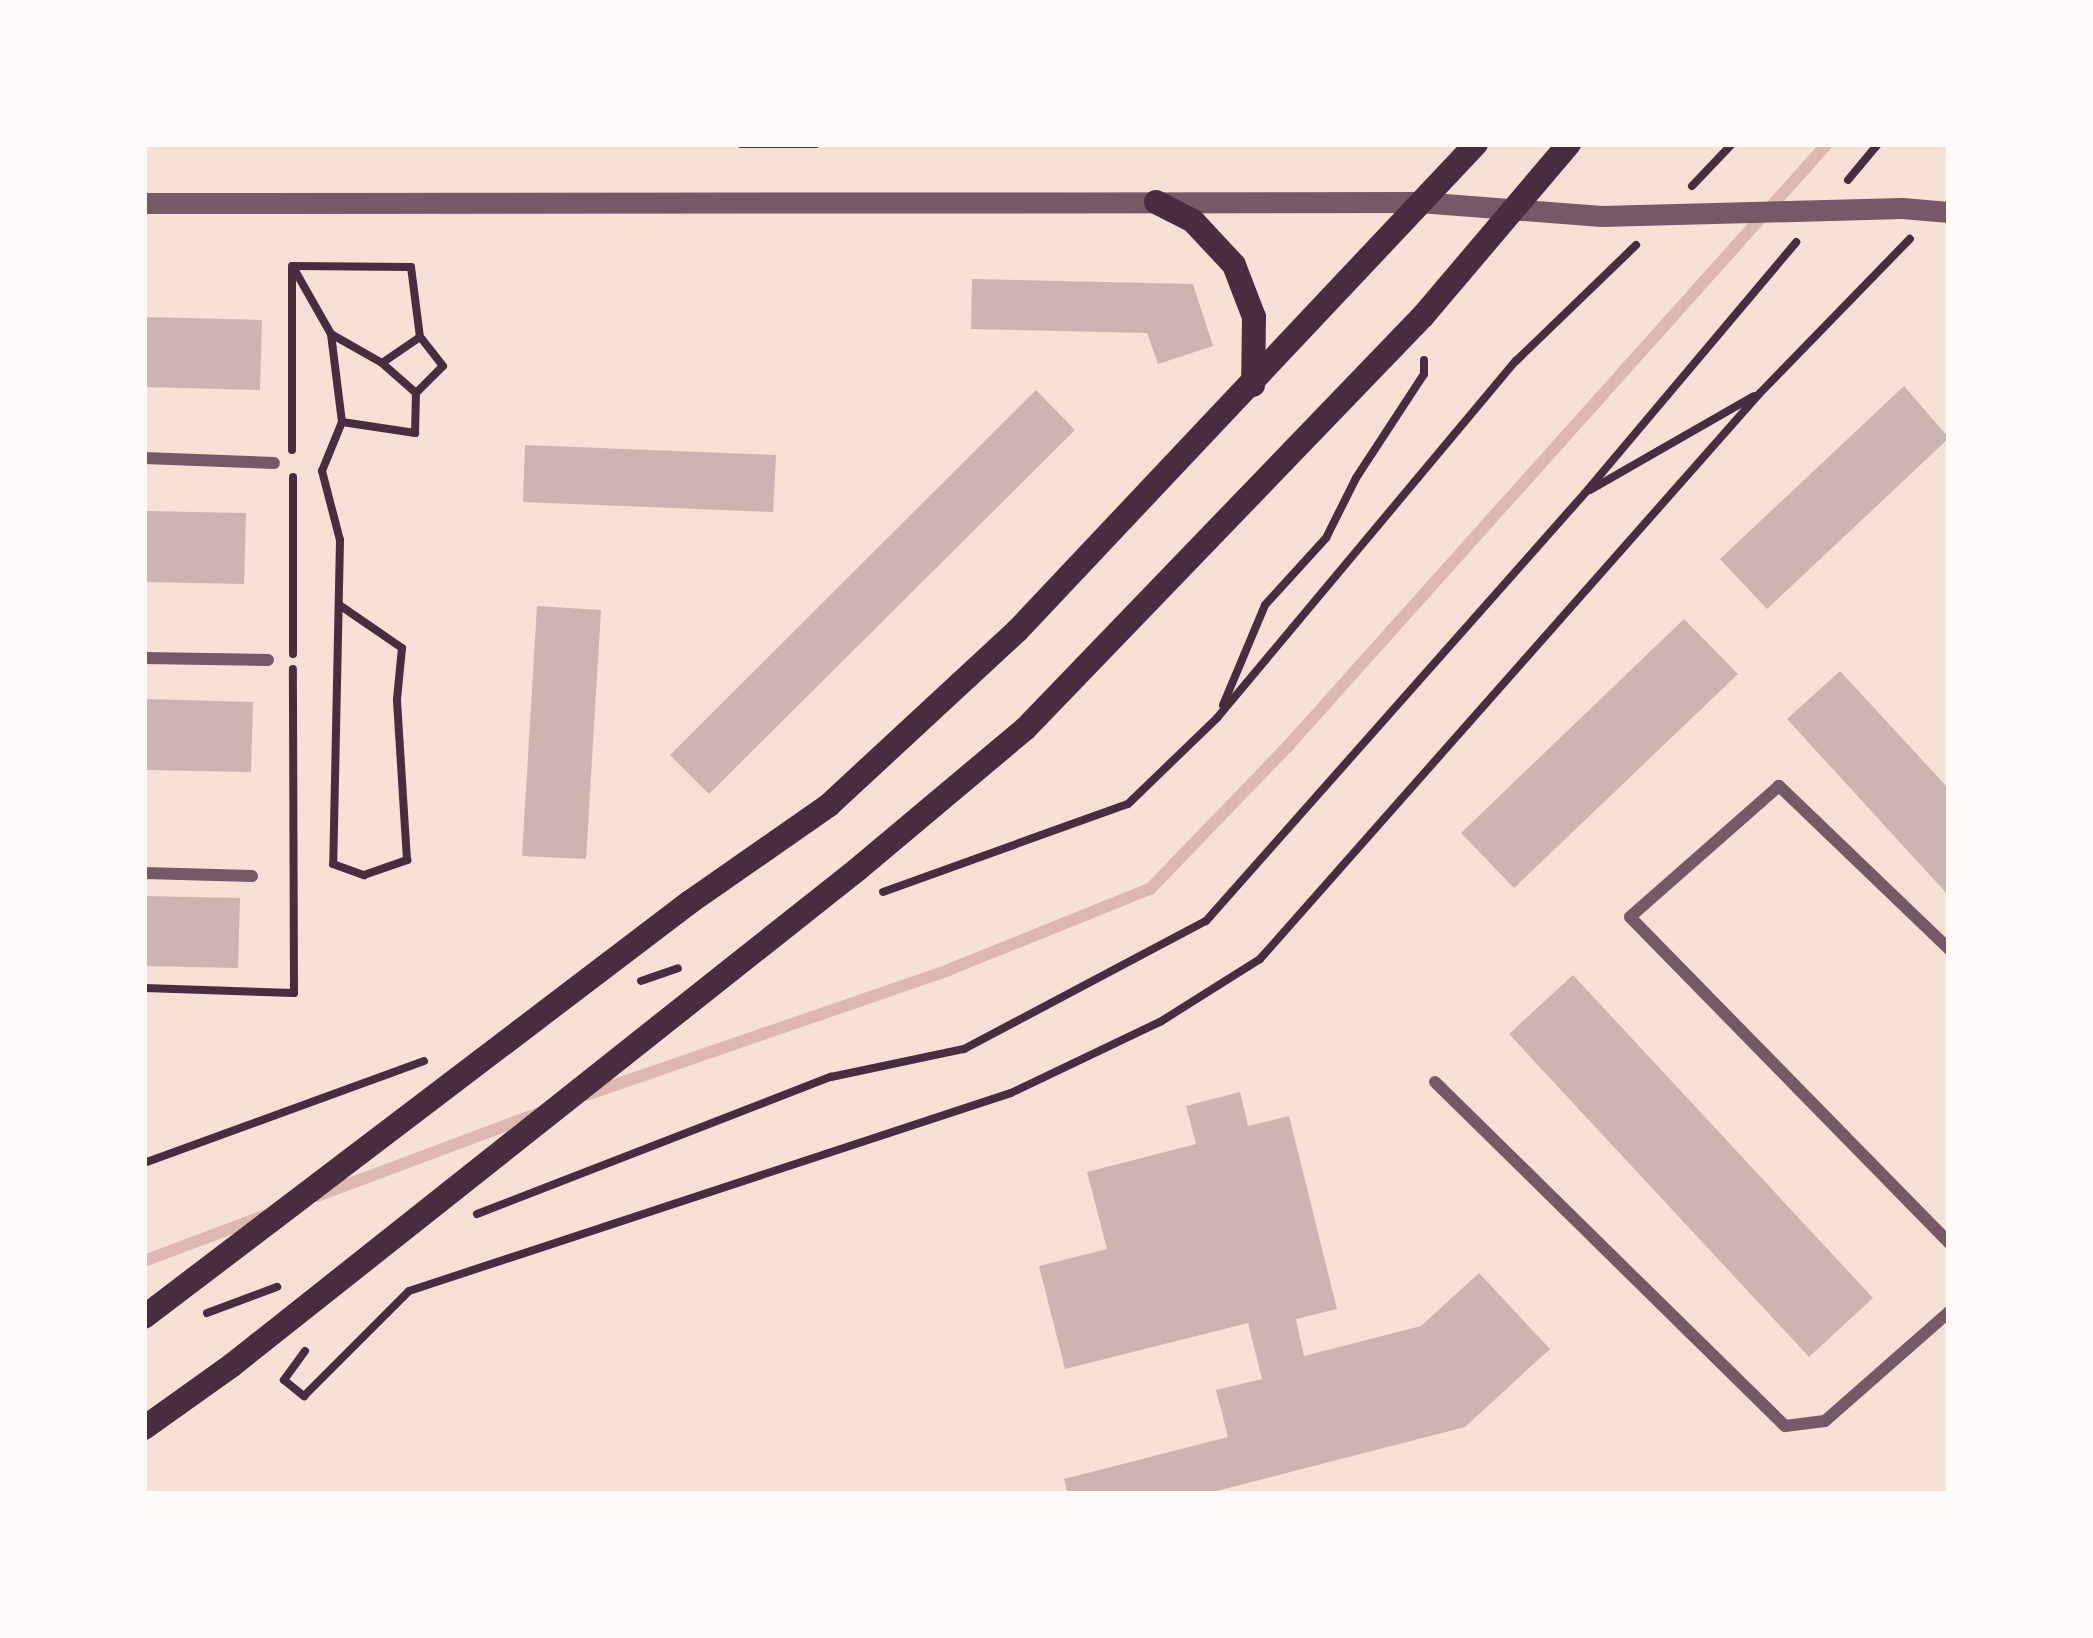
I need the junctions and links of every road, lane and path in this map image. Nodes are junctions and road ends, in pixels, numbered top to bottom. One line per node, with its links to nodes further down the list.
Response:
1 (741, 144): 2 (path)
2 (816, 144)
3 (1476, 144): 8 (main road)
4 (1569, 144): 10 (main road)
5 (1878, 144): 6 (path)
6 (1832, 199)
7 (1156, 202): 8 (street); 9 (street); 18 (main road)
8 (1419, 202): 10 (street); 18 (main road)
9 (144, 203)
10 (1509, 209): 11 (street); 14 (main road)
11 (1943, 212): 20 (path)
12 (1801, 236): 24 (path)
13 (292, 266): 15 (path); 16 (path); 32 (path)
14 (1423, 316): 28 (path); 38 (main road)
15 (331, 334): 17 (path); 21 (path)
16 (420, 338): 17 (path); 19 (path)
17 (382, 363): 19 (path)
18 (1253, 385): 39 (main road)
19 (416, 393): 21 (path)
20 (1760, 393): 24 (path); 38 (path)
21 (342, 422): 25 (path)
22 (144, 458): 23 (street)
23 (274, 464)
24 (1586, 493): 34 (path)
25 (341, 606): 25 (path)
26 (144, 658): 27 (street)
27 (268, 660)
28 (1217, 718)
29 (144, 873): 30 (street)
30 (252, 876)
31 (1949, 950): 35 (street)
32 (144, 988)
33 (1435, 1082): 37 (street)
34 (469, 1217)
35 (1949, 1243)
36 (296, 1280): 40 (path)
37 (1949, 1312)
38 (293, 1316): 41 (main road)
39 (144, 1317)
40 (187, 1320)
41 (144, 1429)

